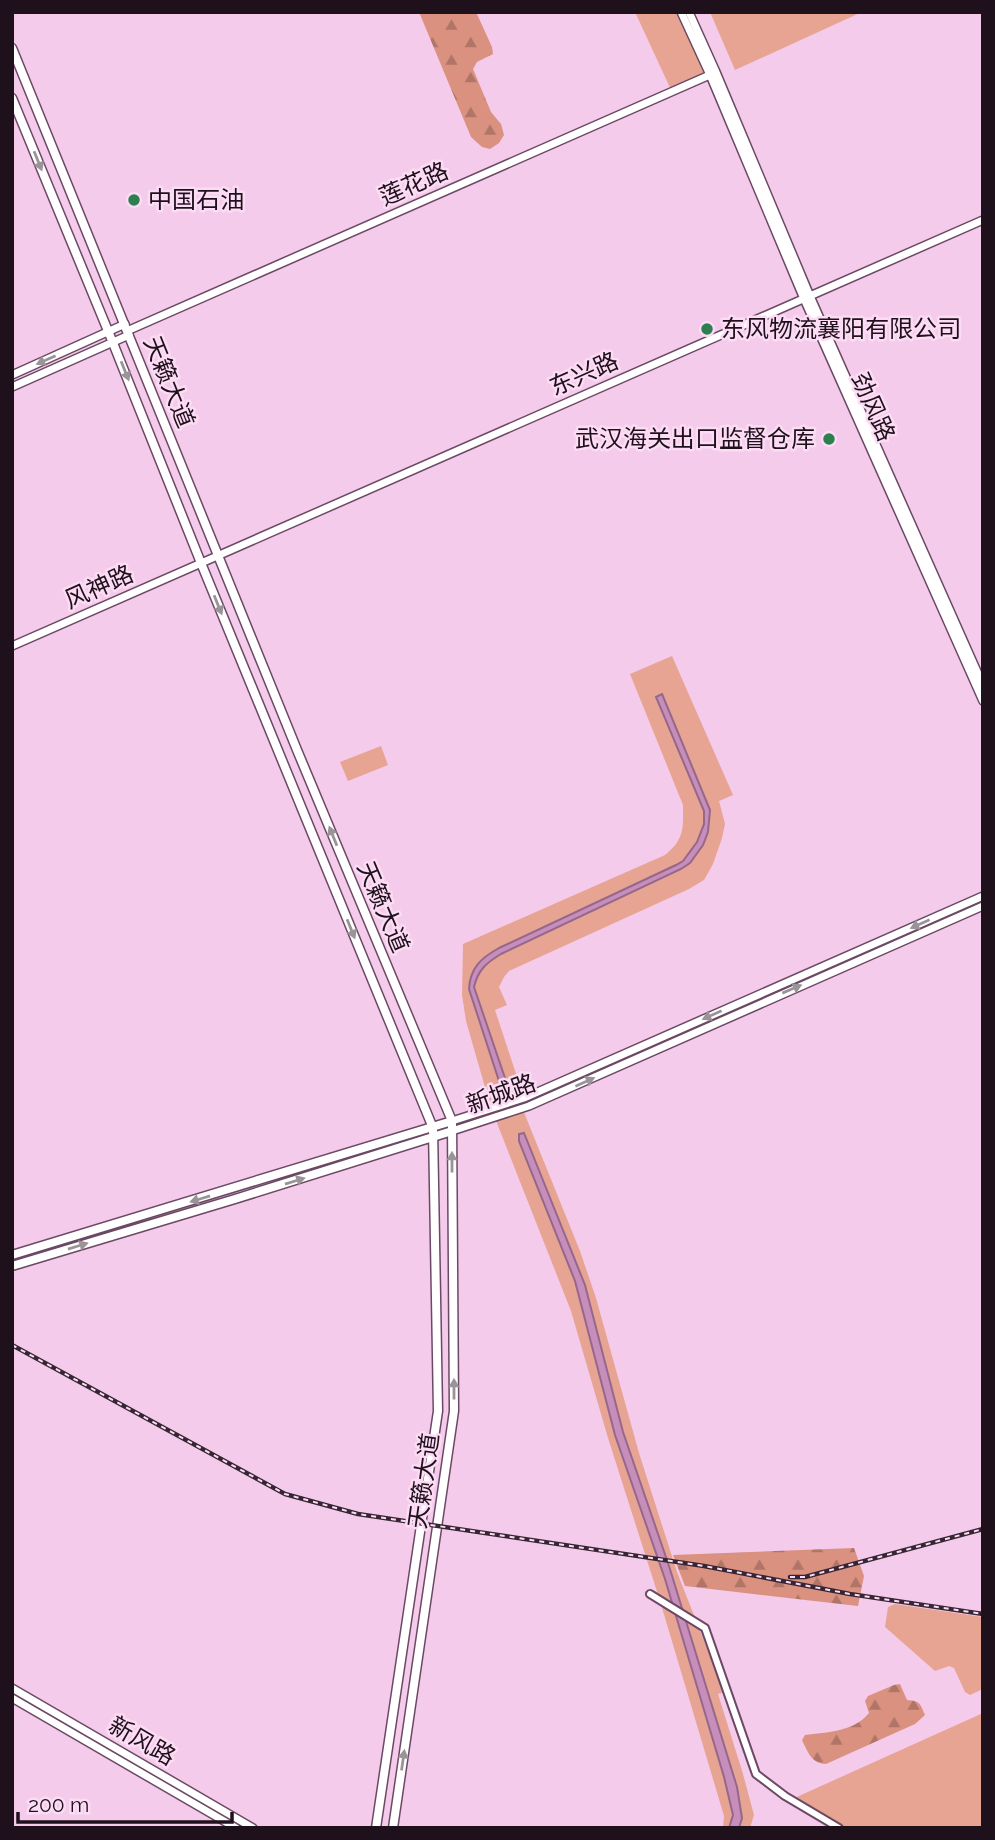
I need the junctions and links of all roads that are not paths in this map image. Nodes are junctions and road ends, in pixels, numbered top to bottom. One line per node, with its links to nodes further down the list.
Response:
1 (681, 12): 4 (street, 劲风路)
2 (689, 12): 4 (street, 劲风路)
3 (12, 48): 8 (main road, 天籁大道)
4 (713, 74): 7 (street, 劲风路); 8 (street, 莲花路)
5 (12, 98): 9 (main road, 天籁大道, one-way to 9)
6 (983, 220): 7 (street, 东兴路)
7 (807, 298): 13 (street, 东兴路); 16 (street, 劲风路); 17 (street, 劲风路)
8 (127, 330): 9 (street, 莲花路); 10 (street, 莲花路); 13 (main road, 天籁大道)
9 (108, 332): 10 (main road, 天籁大道); 11 (street, 莲花路, one-way to 11)
10 (113, 343): 12 (street, 莲花路); 14 (main road, 天籁大道, one-way to 14)
11 (12, 375)
12 (12, 387)
13 (219, 557): 14 (street, 东兴路); 20 (main road, 天籁大道, one-way to 13)
14 (201, 563): 15 (street, 风神路); 21 (main road, 天籁大道, one-way to 21)
15 (12, 646)
16 (983, 685)
17 (983, 701)
18 (983, 896): 20 (street, 新城路, one-way to 20)
19 (983, 906): 22 (street, 新城路, one-way to 19)
20 (452, 1121): 21 (main road, 新城路); 22 (main road, 天籁大道)
21 (433, 1128): 23 (main road, 天籁大道); 24 (main road, 新城路, one-way to 24)
22 (452, 1131): 23 (main road, 新城路); 32 (main road, 天籁大道, one-way to 22)
23 (433, 1138): 25 (main road, 新城路, one-way to 23); 29 (main road, 天籁大道)
24 (12, 1255)
25 (12, 1266)
26 (649, 1594): 33 (street)
27 (12, 1688): 31 (street, 新风路)
28 (12, 1698): 30 (street, 新风路)
29 (376, 1825)
30 (236, 1828)
31 (253, 1828)
32 (393, 1828)
33 (839, 1828)

